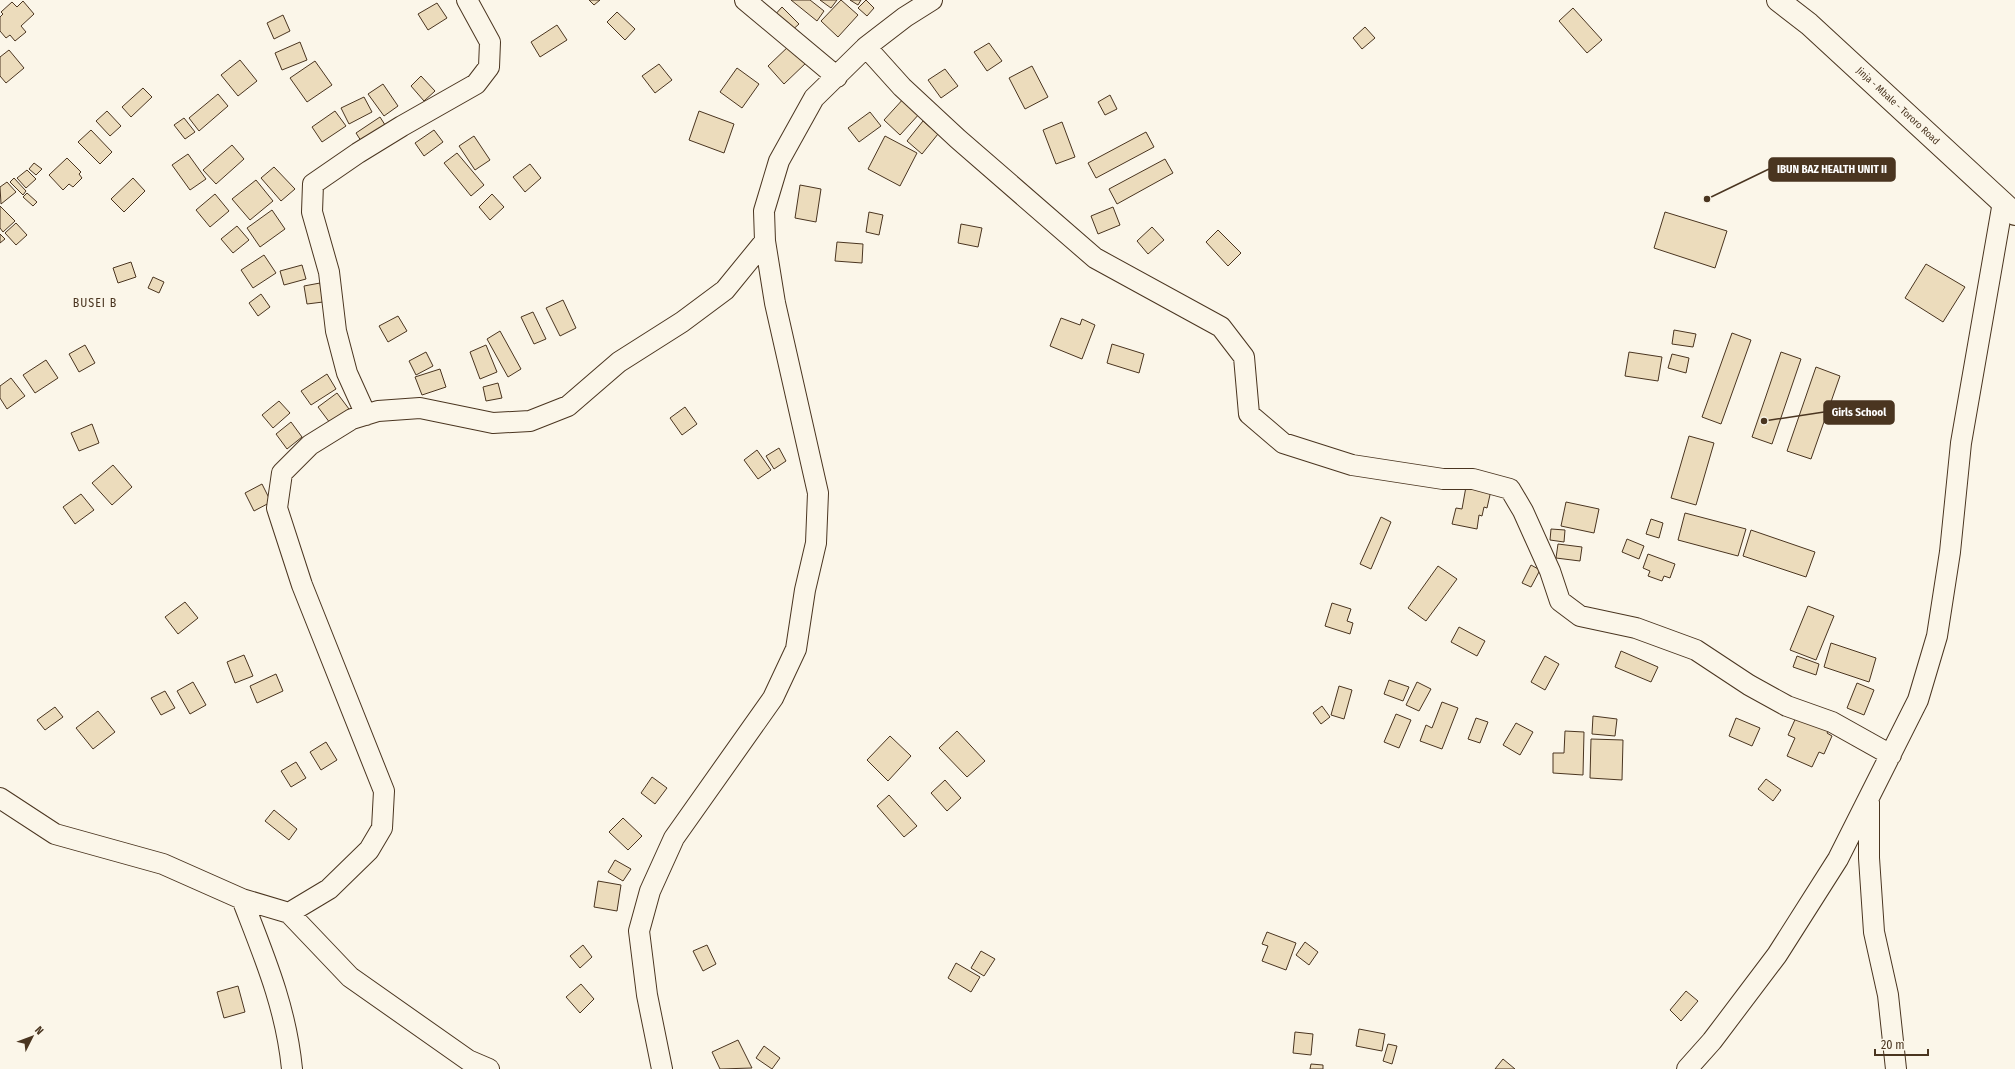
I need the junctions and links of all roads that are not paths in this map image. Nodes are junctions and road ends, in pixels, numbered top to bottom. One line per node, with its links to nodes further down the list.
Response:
1 (467, 0): 9 (street)
2 (745, 0): 6 (street)
3 (932, 0): 5 (street)
4 (1778, 0): 7 (main road, Jinja - Mbale - Tororo Road)
5 (866, 47): 6 (street); 10 (street)
6 (837, 77): 8 (street)
7 (2009, 208): 10 (street)
8 (765, 241): 9 (street); 17 (street)
9 (366, 415): 14 (street)
10 (1891, 755): 12 (street)
11 (0, 798): 13 (street)
12 (1869, 798): 18 (street); 19 (street)
13 (242, 898): 14 (street); 15 (street)
14 (289, 913): 16 (street)
15 (292, 1069)
16 (489, 1069)
17 (662, 1069)
18 (1687, 1069)
19 (1896, 1069)

